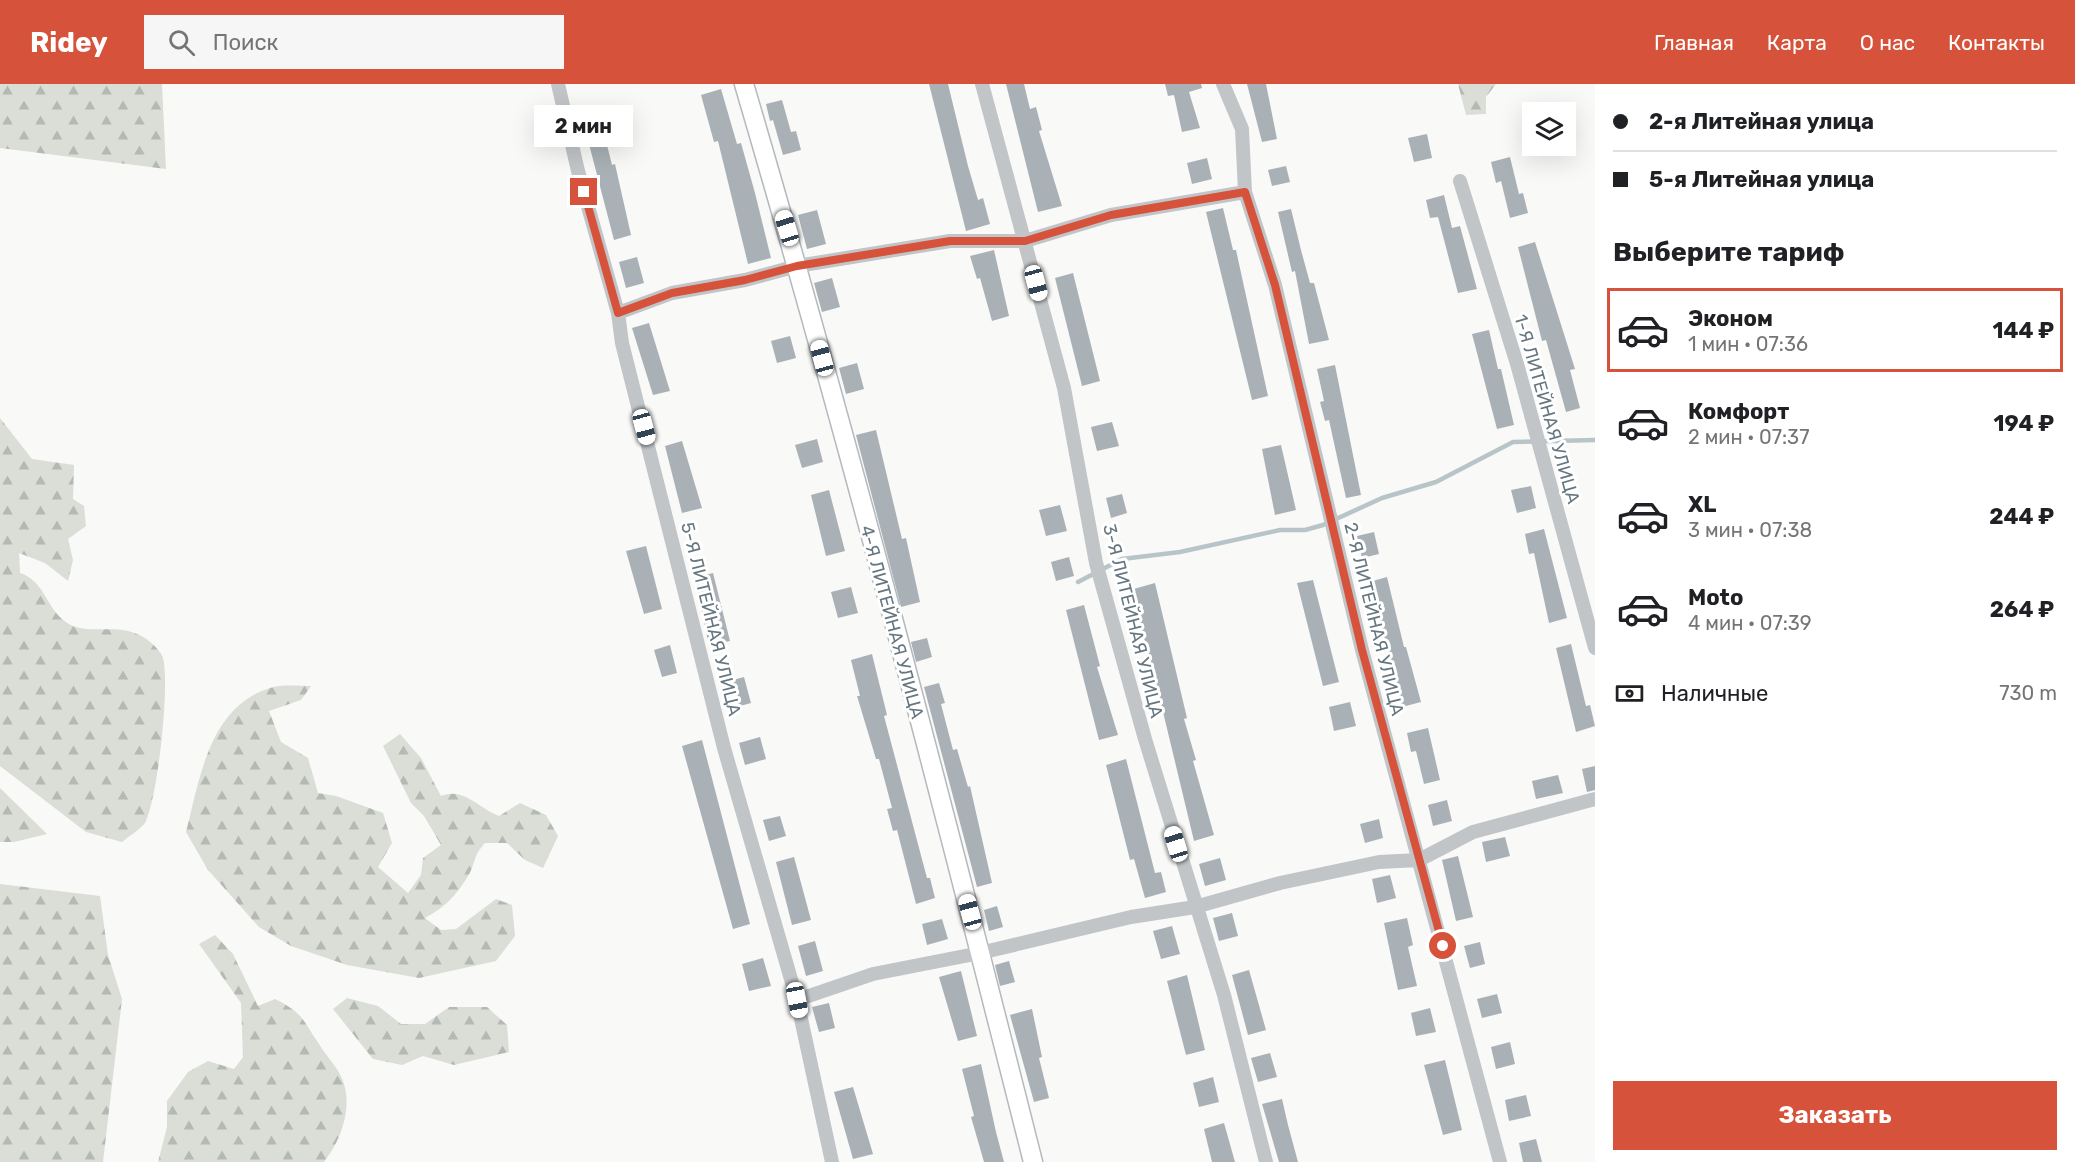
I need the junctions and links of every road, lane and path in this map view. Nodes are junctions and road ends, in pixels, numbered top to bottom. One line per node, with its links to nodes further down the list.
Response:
1 (558, 84): 9 (street, 5-Я ЛИТЕЙНАЯ УЛИЦА)
2 (744, 84): 8 (street, 4-Я ЛИТЕЙНАЯ УЛИЦА)
3 (982, 84): 7 (street, 3-Я ЛИТЕЙНАЯ УЛИЦА)
4 (1223, 84): 6 (street, 2-Я ЛИТЕЙНАЯ УЛИЦА)
5 (1460, 181): 10 (street, 1-Я ЛИТЕЙНАЯ УЛИЦА)
6 (1245, 192): 7 (street); 12 (street, 2-Я ЛИТЕЙНАЯ УЛИЦА)
7 (1025, 241): 8 (street); 13 (street, 3-Я ЛИТЕЙНАЯ УЛИЦА)
8 (797, 266): 9 (street); 14 (street, 4-Я ЛИТЕЙНАЯ УЛИЦА)
9 (618, 313): 15 (street, 5-Я ЛИТЕЙНАЯ УЛИЦА)
10 (1595, 648)
11 (1595, 799): 12 (street)
12 (1419, 860): 13 (street); 19 (street, 2-Я ЛИТЕЙНАЯ УЛИЦА)
13 (1195, 907): 14 (street); 18 (street, 3-Я ЛИТЕЙНАЯ УЛИЦА)
14 (980, 953): 15 (street); 17 (street, 4-Я ЛИТЕЙНАЯ УЛИЦА)
15 (797, 1000): 16 (street, 5-Я ЛИТЕЙНАЯ УЛИЦА)
16 (832, 1162)
17 (1033, 1162)
18 (1266, 1162)
19 (1500, 1162)

